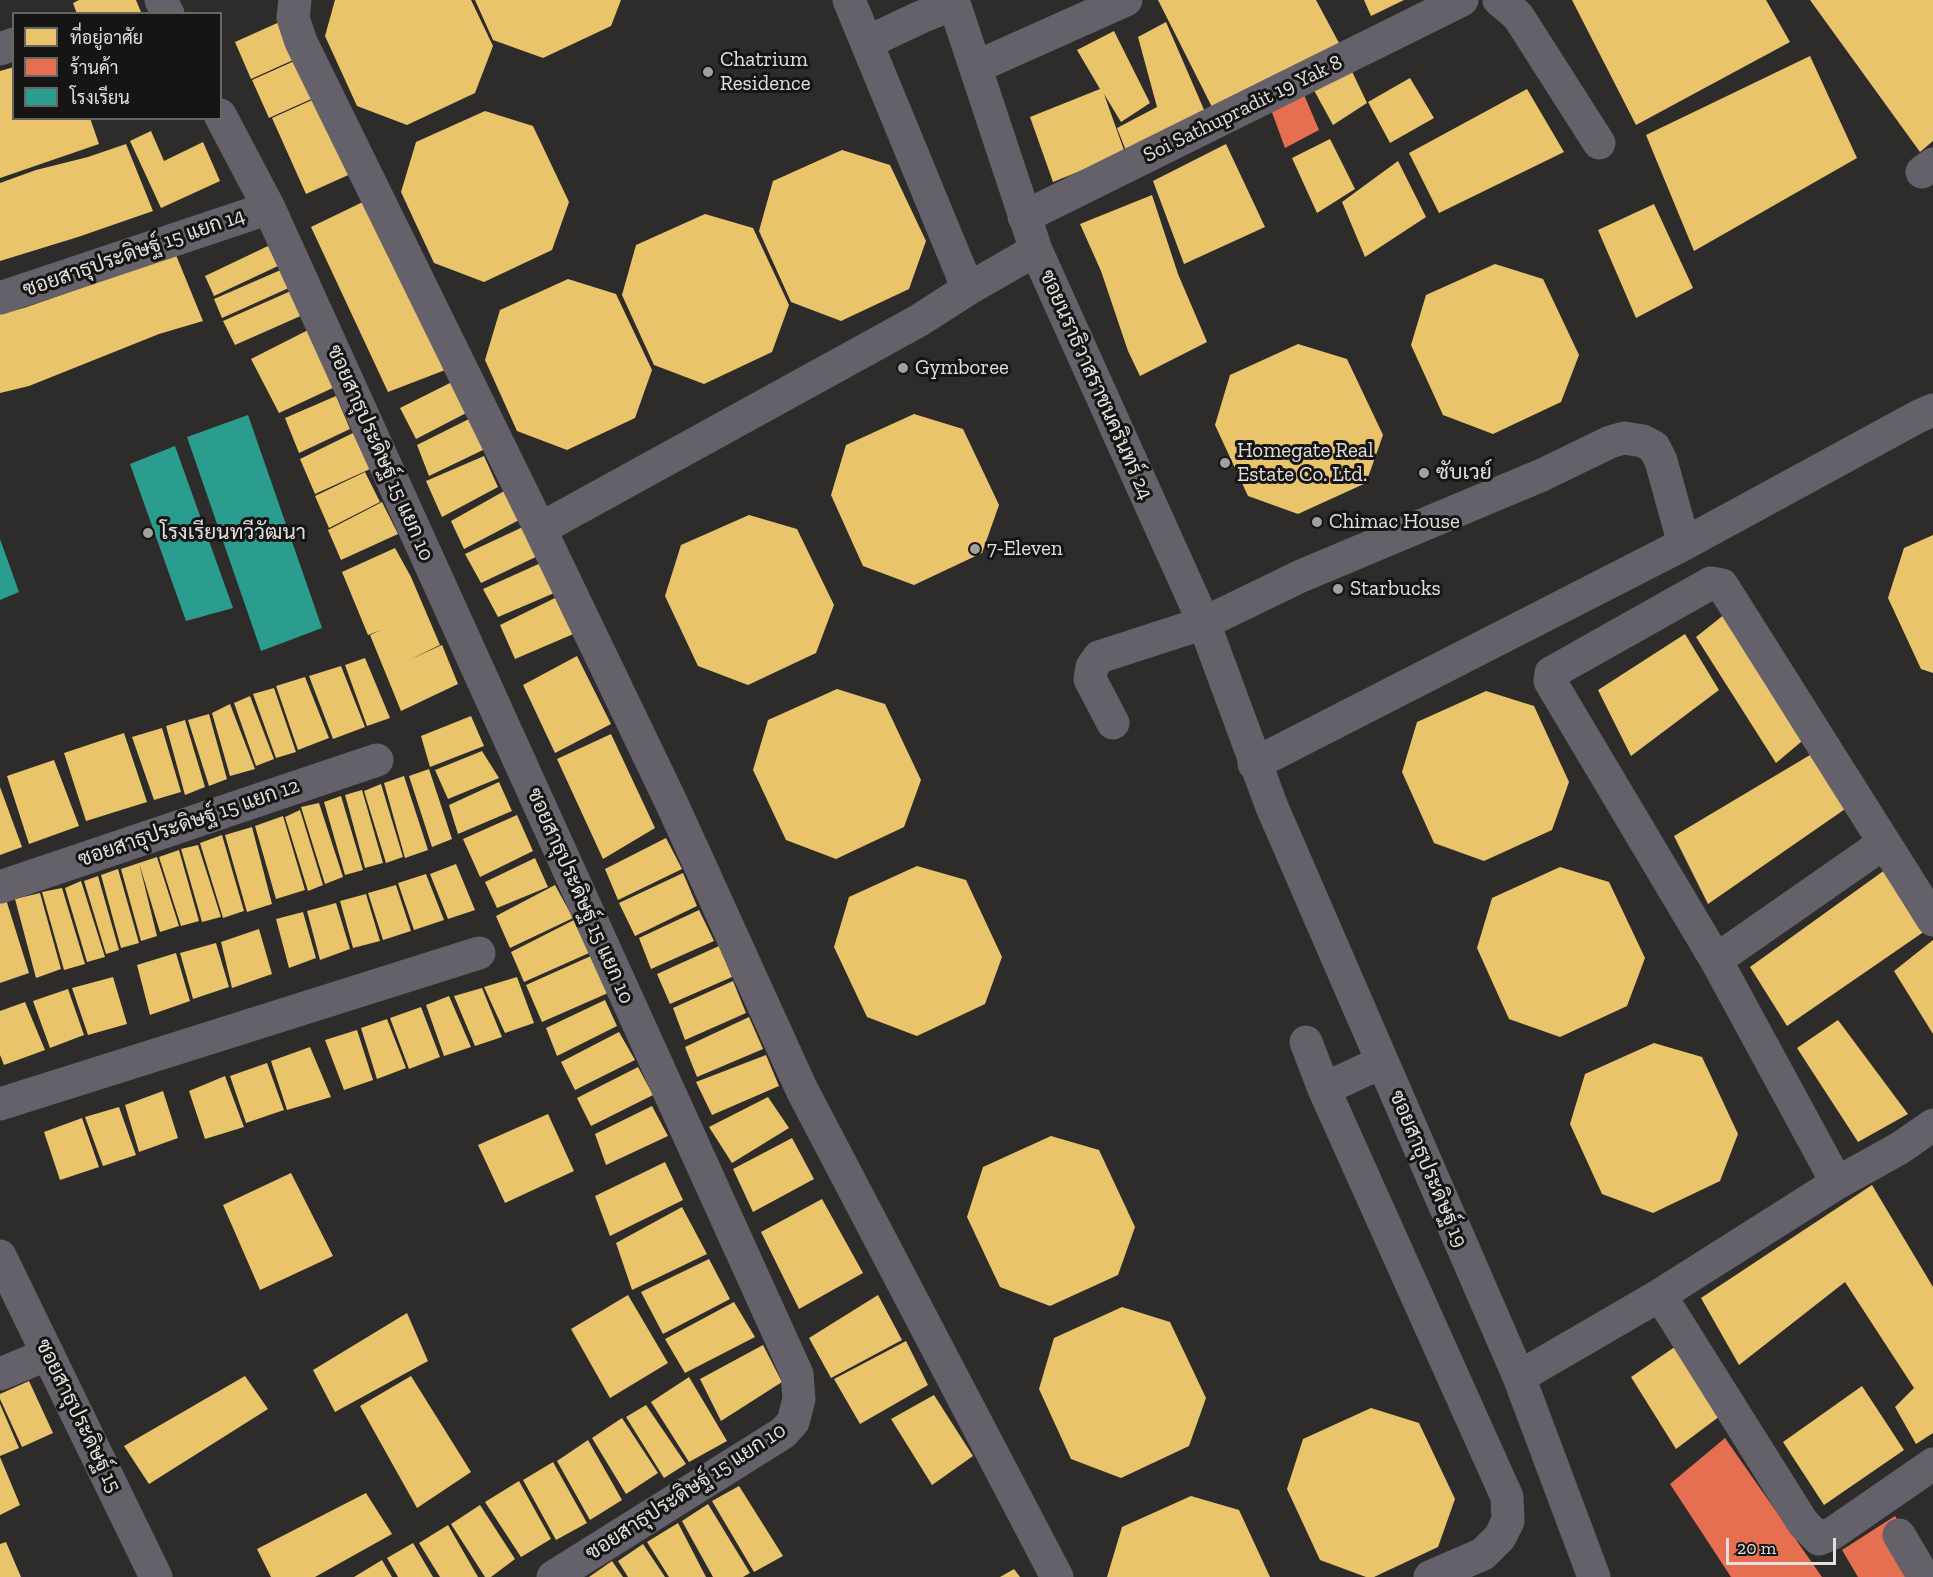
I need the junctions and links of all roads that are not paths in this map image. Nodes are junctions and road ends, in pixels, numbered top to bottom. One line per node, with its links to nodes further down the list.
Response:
1 (295, 0): 18 (street)
2 (849, 0): 8 (street)
3 (1126, 0): 9 (street)
4 (1462, 0): 13 (street, Soi Sathupradit 19 Yak 8)
5 (1499, 0): 11 (street)
6 (954, 2): 7 (street); 9 (street, ซอยนราธิวาสราชนครินทร์ 24)
7 (917, 9): 8 (street)
8 (868, 42): 15 (street)
9 (976, 67): 13 (street, ซอยนราธิวาสราชนครินทร์ 24)
10 (222, 119): 12 (street, ซอยสาธุประดิษฐ์ 15 แยก 10)
11 (1599, 143)
12 (269, 208): 16 (street, ซอยสาธุประดิษฐ์ 15 แยก 14); 44 (street, ซอยสาธุประดิษฐ์ 15 แยก 10)
13 (1024, 217): 14 (street, ซอยนราธิวาสราชนครินทร์ 24)
14 (1036, 250): 15 (street); 20 (street, ซอยนราธิวาสราชนครินทร์ 24)
15 (968, 289): 18 (street)
16 (0, 298)
17 (1933, 410): 19 (street)
18 (540, 528): 45 (street)
19 (1684, 544): 20 (street); 23 (street)
20 (1203, 623): 21 (street); 23 (street, ซอยนราธิวาสราชนครินทร์ 24)
21 (1113, 723)
22 (377, 760): 25 (street, ซอยสาธุประดิษฐ์ 15 แยก 12)
23 (1254, 764): 30 (street, ซอยสาธุประดิษฐ์ 19)
24 (1884, 843): 26 (street); 28 (street); 28 (street)
25 (0, 886)
26 (1933, 920)
27 (479, 953): 32 (street)
28 (1716, 960): 34 (street)
29 (1306, 1042): 31 (street)
30 (1382, 1062): 31 (street); 39 (street, ซอยสาธุประดิษฐ์ 19)
31 (1324, 1089): 46 (street)
32 (0, 1104)
33 (1933, 1125): 34 (street)
34 (1837, 1183): 36 (street)
35 (0, 1256): 37 (street, ซอยสาธุประดิษฐ์ 15)
36 (1660, 1295): 39 (street); 40 (street)
37 (48, 1354): 38 (street); 43 (street, ซอยสาธุประดิษฐ์ 15)
38 (0, 1374)
39 (1519, 1377): 47 (street, ซอยสาธุประดิษฐ์ 19)
40 (1933, 1464)
41 (1899, 1536): 42 (street)
42 (1926, 1570)
43 (156, 1577)
44 (553, 1577)
45 (1057, 1577)
46 (1430, 1577)
47 (1594, 1577)

